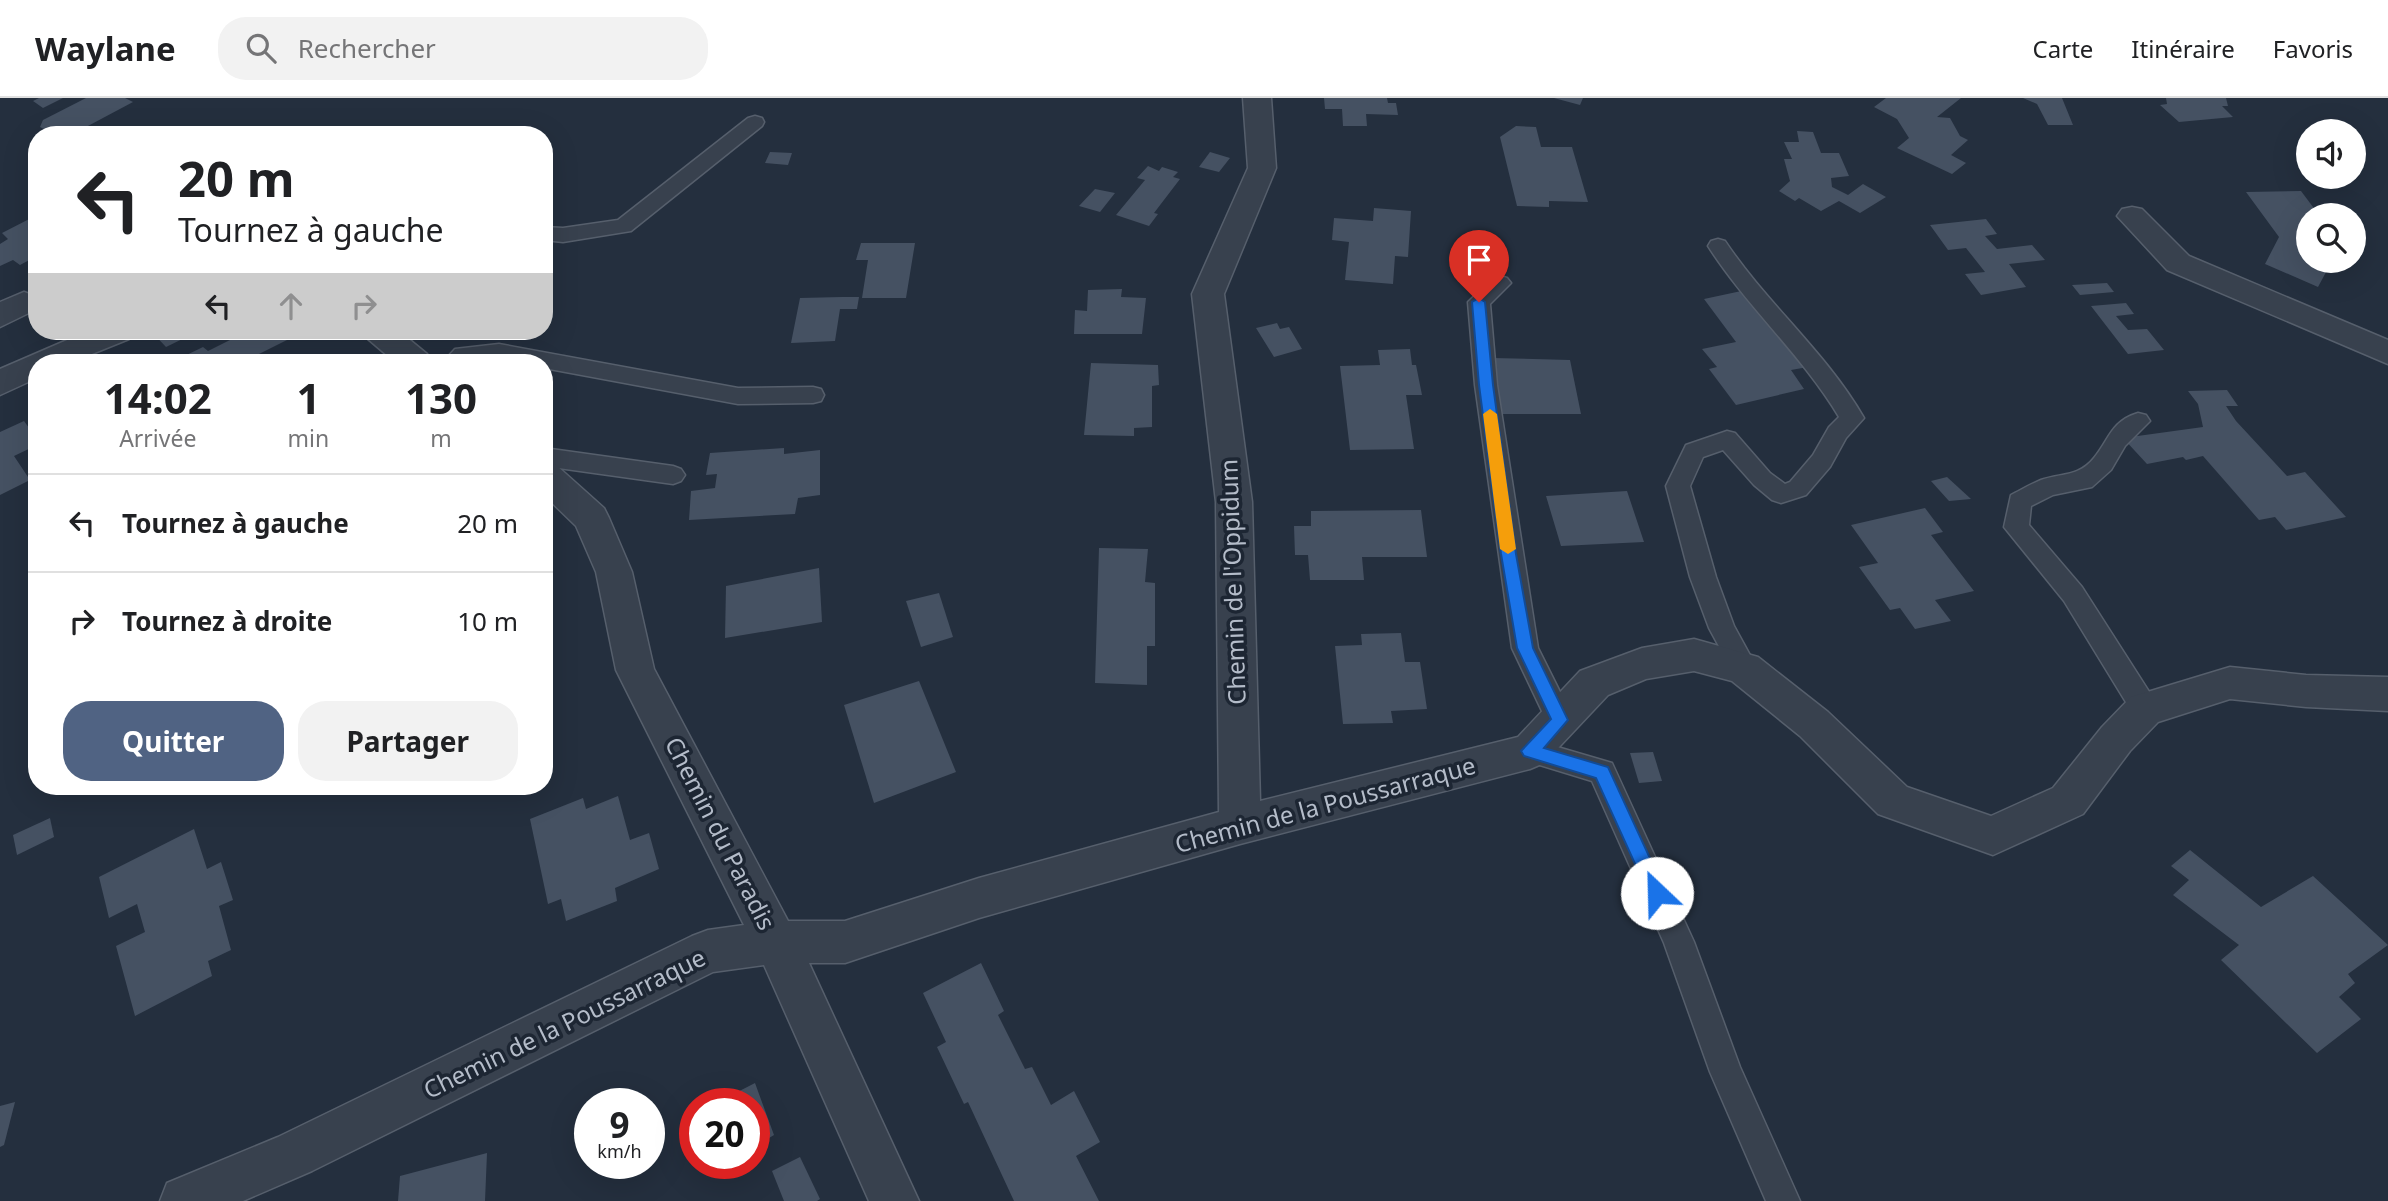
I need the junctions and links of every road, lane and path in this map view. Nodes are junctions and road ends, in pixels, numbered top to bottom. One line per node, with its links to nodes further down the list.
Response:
1 (1257, 98): 27 (street, Chemin de l'Oppidum)
2 (755, 122): 4 (lane)
3 (2132, 216): 9 (street)
4 (553, 234)
5 (1718, 246): 22 (lane)
6 (1500, 283): 25 (lane)
7 (96, 340): 10 (street)
8 (389, 340): 11 (street)
9 (2388, 353)
10 (62, 354)
11 (406, 354)
12 (463, 354): 13 (lane)
13 (510, 354)
14 (553, 362): 17 (lane)
15 (28, 369): 16 (street)
16 (0, 383)
17 (813, 395)
18 (2138, 421): 24 (lane)
19 (553, 458): 20 (lane)
20 (673, 475)
21 (553, 482): 28 (street, Chemin du Paradis)
22 (1744, 668): 24 (street); 25 (street)
23 (2388, 694): 24 (street)
24 (2145, 709)
25 (1560, 720): 26 (street)
26 (1530, 751): 27 (street, Chemin de la Poussarraque); 31 (lane)
27 (1240, 825): 28 (street, Chemin de la Poussarraque)
28 (776, 942): 29 (street, Chemin de la Poussarraque); 30 (street, Chemin du Paradis)
29 (185, 1201)
30 (894, 1201)
31 (1783, 1201)

